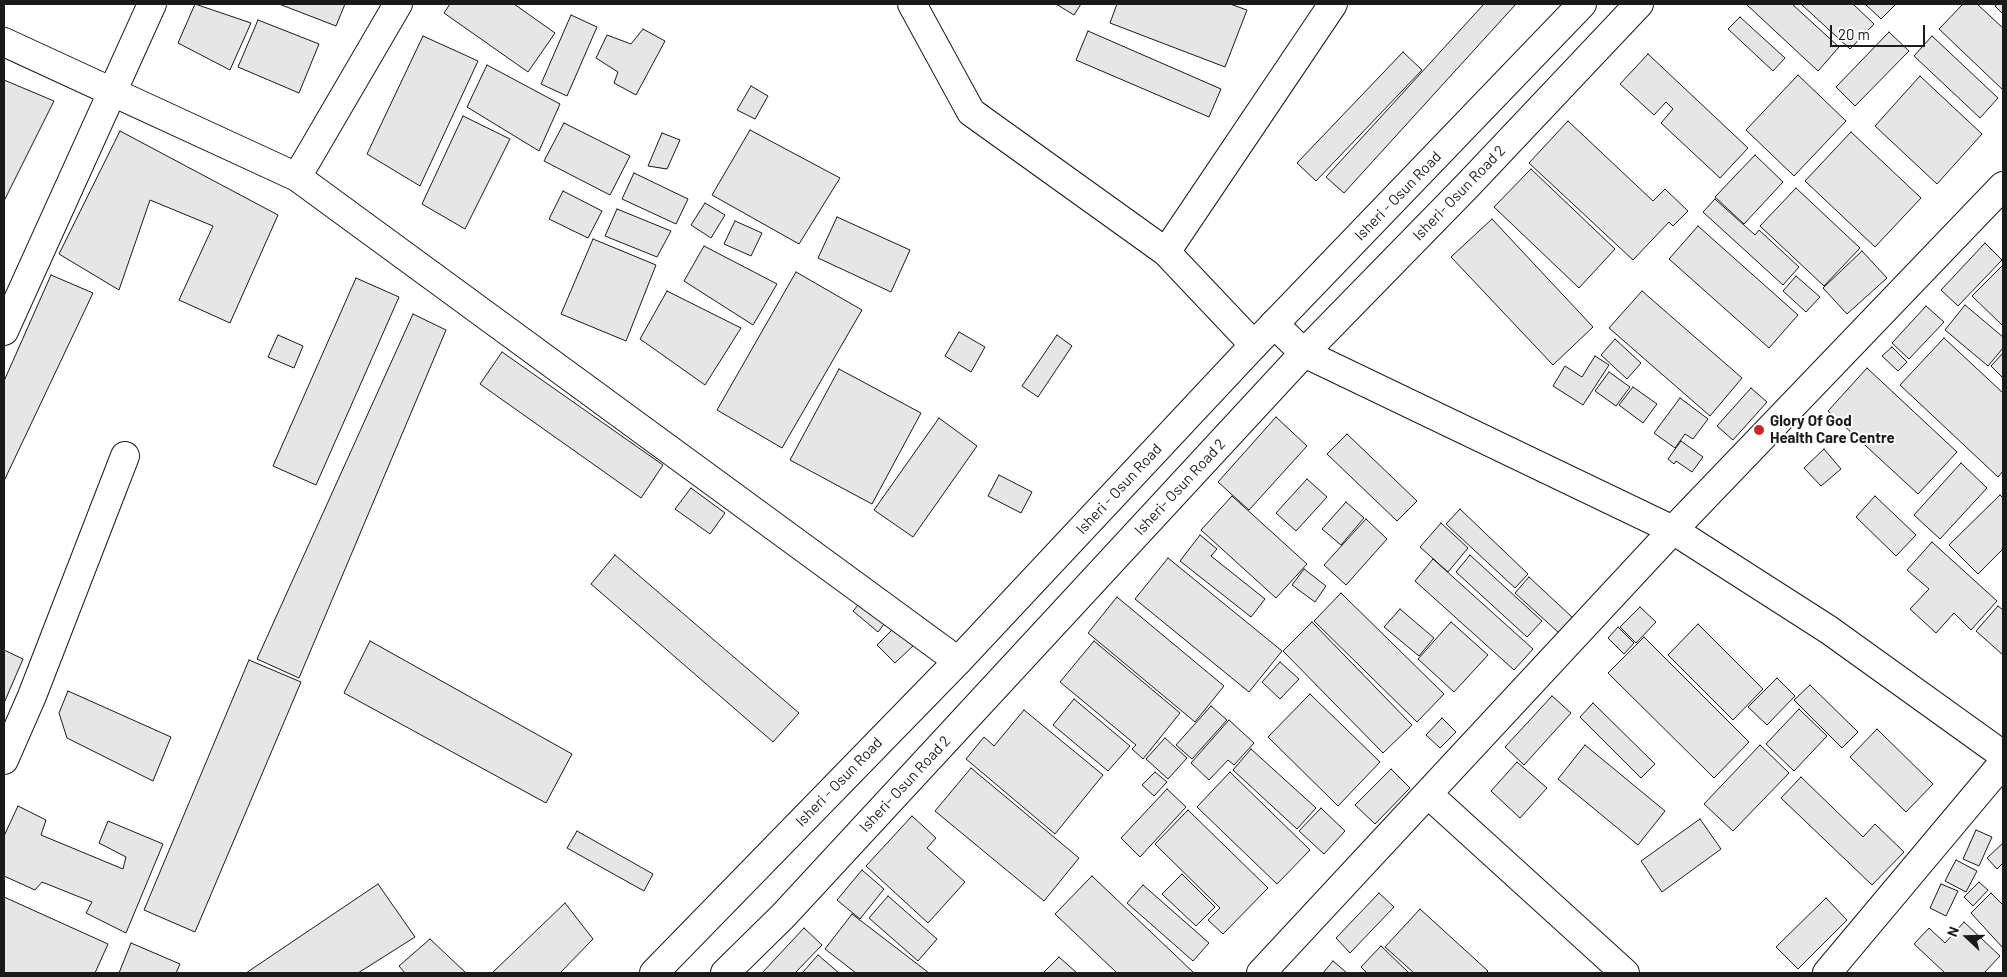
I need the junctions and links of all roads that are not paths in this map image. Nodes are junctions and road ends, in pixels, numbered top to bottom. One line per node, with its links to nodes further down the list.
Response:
1 (152, 4): 8 (street)
2 (398, 4): 9 (street)
3 (912, 4): 11 (street)
4 (1333, 4): 11 (street)
5 (1582, 4): 12 (street, Isheri - Osun Road)
6 (1639, 4): 15 (street, Isheri- Osun Road 2)
7 (4, 42): 8 (street)
8 (112, 91): 9 (street); 13 (street)
9 (297, 177): 18 (street)
10 (2003, 186): 17 (street)
11 (1166, 252): 14 (street)
12 (1274, 324): 14 (street, Isheri - Osun Road); 15 (street)
13 (4, 332)
14 (1254, 345): 18 (street, Isheri - Osun Road)
15 (1304, 352): 17 (street); 24 (street, Isheri- Osun Road 2)
16 (125, 456): 20 (street)
17 (1672, 530): 19 (street); 22 (street)
18 (958, 660): 23 (street, Isheri - Osun Road)
19 (2003, 755)
20 (4, 760)
21 (2003, 763): 27 (street)
22 (1428, 794): 25 (street); 26 (street)
23 (654, 973)
24 (725, 973)
25 (1260, 973)
26 (1625, 973)
27 (1828, 973)

